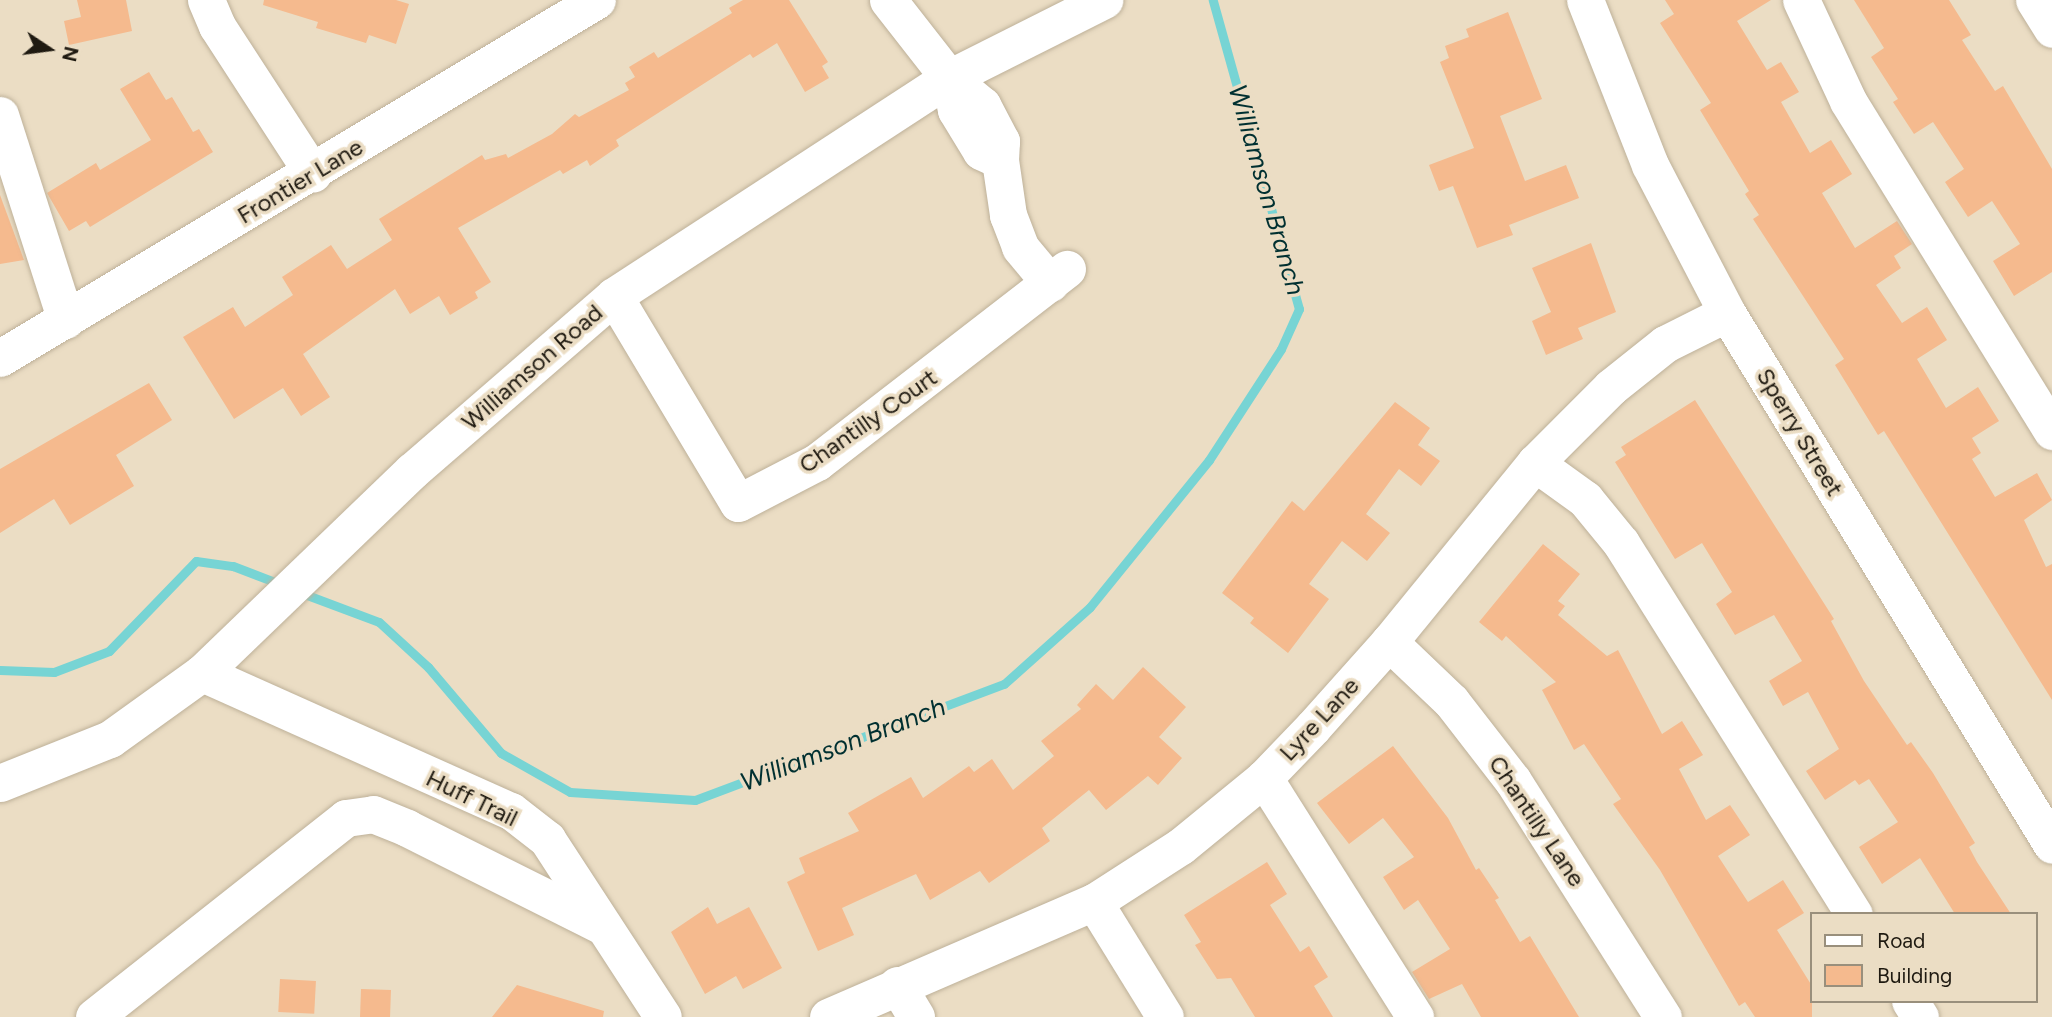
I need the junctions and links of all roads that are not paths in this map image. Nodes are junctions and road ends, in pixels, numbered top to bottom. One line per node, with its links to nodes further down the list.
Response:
1 (206, 0): 12 (street)
2 (597, 0): 8 (street, Frontier Lane)
3 (888, 0): 10 (street)
4 (1104, 0): 10 (street, Williamson Road)
5 (1585, 0): 14 (street, Sperry Street)
6 (1801, 0): 17 (street)
7 (2034, 0): 9 (street)
8 (549, 13): 12 (street, Frontier Lane)
9 (2052, 29)
10 (949, 78): 13 (street, Williamson Road); 13 (street, Chantilly Court)
11 (0, 115): 15 (street)
12 (313, 174): 15 (street, Frontier Lane)
13 (614, 296): 20 (street, Williamson Road)
14 (1727, 313): 18 (street, Lyre Lane); 23 (street, Sperry Street)
15 (66, 320): 16 (street, Frontier Lane)
16 (0, 358)
17 (2052, 431)
18 (1535, 463): 19 (street, Lyre Lane); 25 (street)
19 (1390, 642): 21 (street, Lyre Lane); 34 (street, Chantilly Lane)
20 (202, 673): 22 (street, Williamson Road); 26 (street, Huff Trail)
21 (1264, 778): 24 (street, Lyre Lane); 33 (street)
22 (0, 783)
23 (2052, 845)
24 (1094, 902): 27 (street, Lyre Lane); 32 (street)
25 (1853, 912)
26 (603, 926): 28 (street); 29 (street, Huff Trail)
27 (897, 985): 30 (street, Lyre Lane); 31 (street)
28 (94, 1017)
29 (663, 1017)
30 (828, 1017)
31 (916, 1017)
32 (1165, 1017)
33 (1415, 1017)
34 (1663, 1017)

